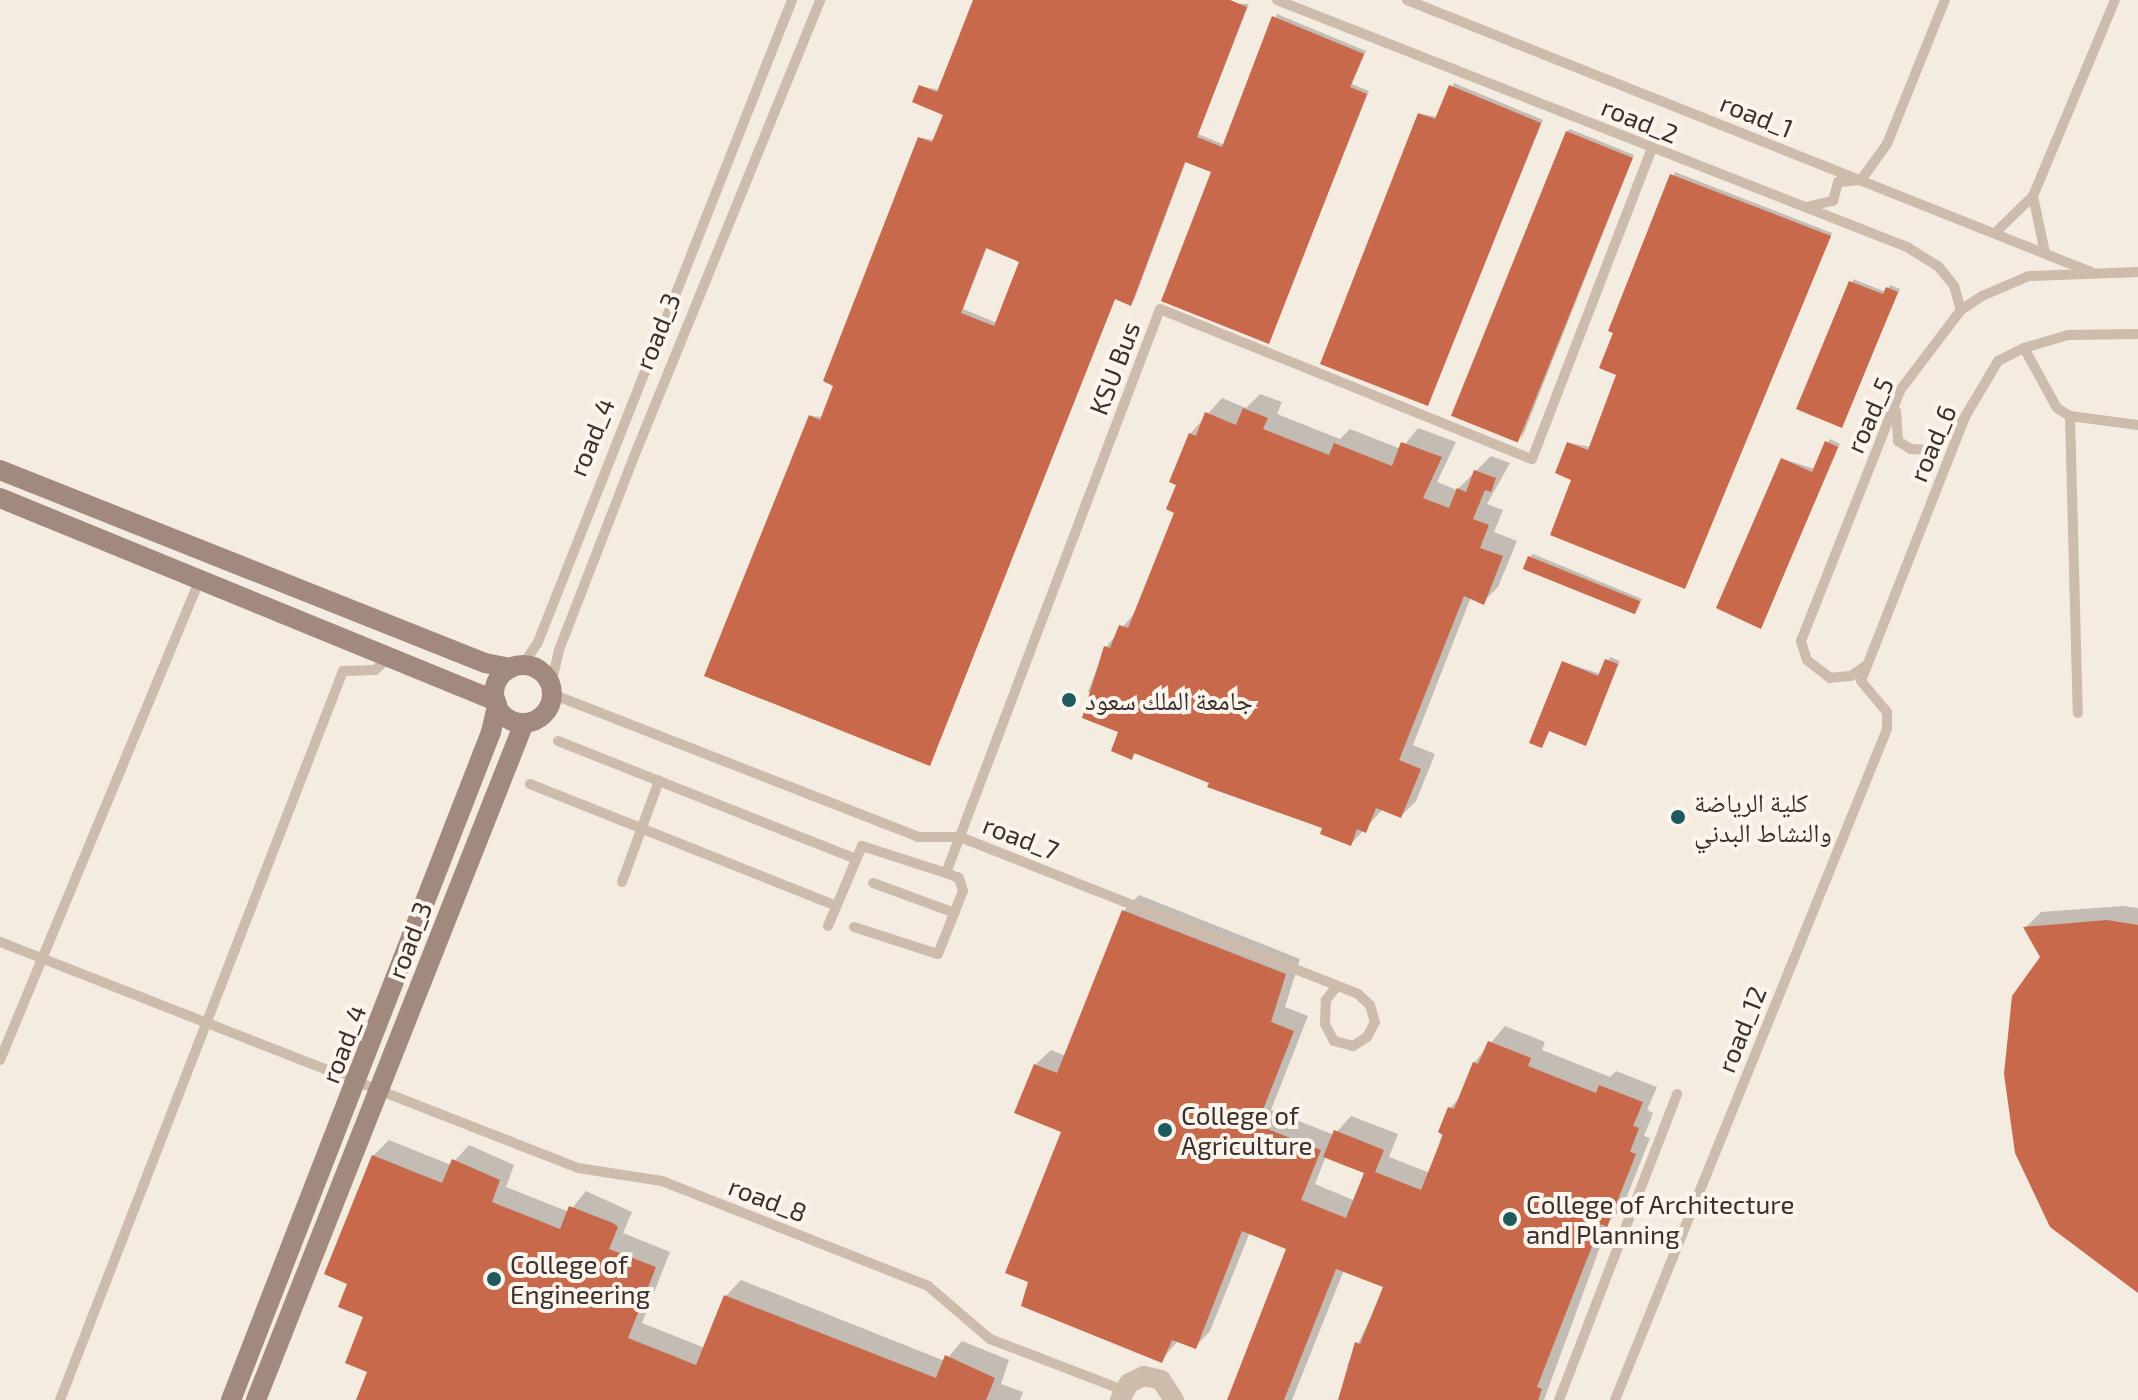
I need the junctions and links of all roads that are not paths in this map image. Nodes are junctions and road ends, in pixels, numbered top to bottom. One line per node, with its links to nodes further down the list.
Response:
1 (792, 0): 29 (lane, road_4)
2 (820, 0): 31 (lane, road_3)
3 (1277, 0): 7 (lane, road_2)
4 (1407, 0): 8 (lane, road_1)
5 (1945, 0): 9 (lane)
6 (2115, 0): 11 (lane)
7 (1652, 148): 12 (lane, road_2); 39 (lane, KSU Bus)
8 (1815, 162): 9 (lane, road_1); 10 (lane)
9 (1861, 180): 10 (lane); 13 (lane, road_1)
10 (1838, 182): 12 (lane)
11 (2033, 196): 13 (lane); 14 (lane)
12 (1800, 207): 17 (lane, road_2)
13 (1995, 233): 14 (lane, road_1)
14 (2045, 253): 15 (lane, road_1)
15 (2091, 272): 16 (lane, road_5); 17 (lane, road_5)
16 (2138, 272)
17 (1961, 310): 20 (lane, road_5)
18 (2138, 334): 19 (lane, road_6)
19 (2024, 348): 21 (lane, road_6); 22 (lane)
20 (1901, 389): 21 (lane); 28 (lane, road_5)
21 (1966, 415): 28 (lane, road_6)
22 (2070, 416): 23 (lane); 33 (lane)
23 (2138, 425)
24 (0, 470): 29 (street)
25 (0, 498): 26 (street)
26 (200, 579): 27 (street); 49 (lane)
27 (391, 655): 32 (street); 51 (lane)
28 (1865, 666): 30 (lane, road_6)
29 (516, 667): 31 (street); 32 (street)
30 (1861, 681): 62 (lane, road_12)
31 (551, 689): 34 (street); 39 (lane, road_7)
32 (496, 703): 34 (street); 53 (street, road_4)
33 (2078, 713)
34 (524, 723): 54 (street, road_3)
35 (558, 741): 36 (lane)
36 (659, 781): 38 (lane); 40 (lane)
37 (530, 784): 38 (lane)
38 (642, 828): 42 (lane); 44 (lane)
39 (960, 837): 41 (lane, KSU Bus); 50 (lane, road_7)
40 (853, 858): 41 (lane); 44 (lane)
41 (946, 873): 45 (lane)
42 (622, 882)
43 (873, 883): 45 (lane)
44 (836, 906): 46 (lane)
45 (955, 913): 47 (lane)
46 (828, 926)
47 (854, 927)
48 (0, 942): 49 (lane, road_8)
49 (41, 959): 51 (lane, road_8); 52 (lane)
50 (1337, 986): 50 (lane, road_7)
51 (206, 1025): 53 (lane, road_8); 57 (lane)
52 (0, 1060)
53 (356, 1084): 54 (lane, road_8); 58 (street, road_4)
54 (377, 1092): 56 (lane, road_8); 59 (street, road_3)
55 (1677, 1094): 61 (lane)
56 (1122, 1395): 60 (street)
57 (60, 1400)
58 (231, 1400)
59 (256, 1400)
60 (1174, 1400)
61 (1559, 1400)
62 (1615, 1400)

